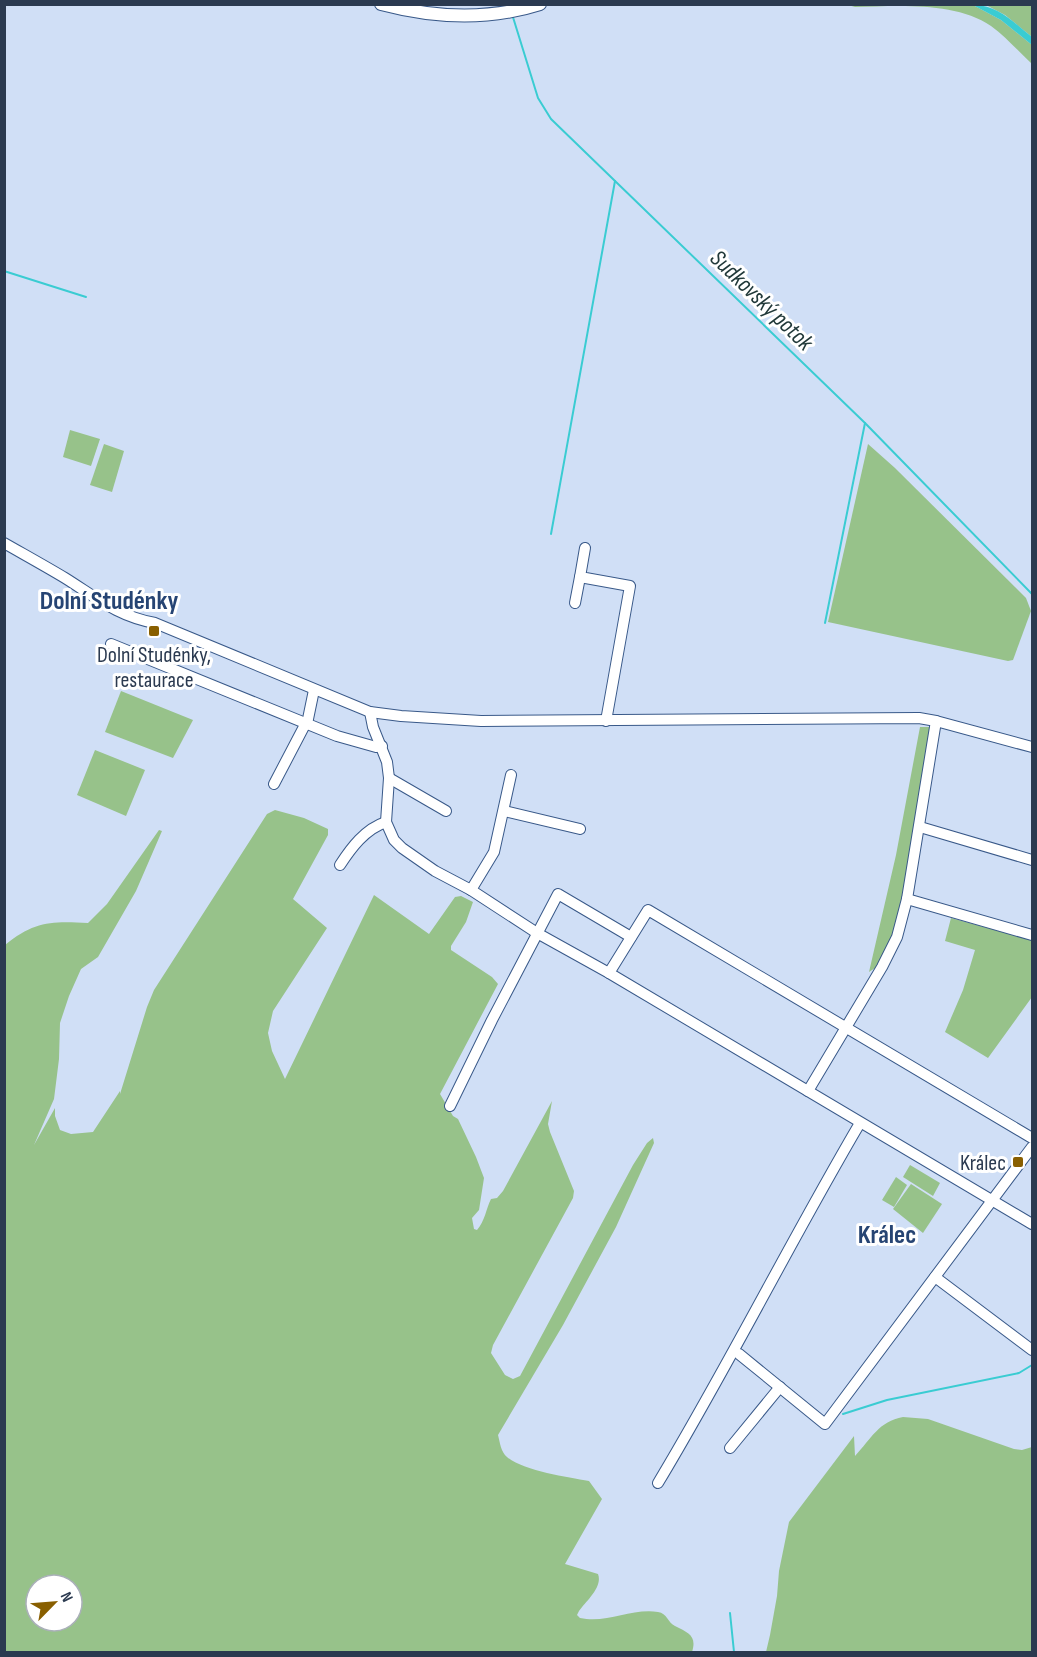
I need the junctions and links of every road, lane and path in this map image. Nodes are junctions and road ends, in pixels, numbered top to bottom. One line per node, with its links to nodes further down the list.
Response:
1 (381, 4): 2 (main road)
2 (540, 4)
3 (4, 543): 8 (street)
4 (585, 548): 5 (street)
5 (580, 577): 6 (street); 11 (street)
6 (576, 603)
7 (111, 644): 12 (street)
8 (314, 690): 9 (street); 12 (street)
9 (370, 712): 11 (street); 13 (street)
10 (936, 720): 11 (street); 14 (street); 21 (street)
11 (606, 721)
12 (306, 724): 13 (street); 17 (street)
13 (381, 746): 16 (street)
14 (1032, 747)
15 (511, 775): 18 (street)
16 (389, 778): 19 (street); 20 (street)
17 (274, 784)
18 (504, 811): 22 (street); 25 (street)
19 (446, 812)
20 (386, 822): 24 (street); 25 (street)
21 (920, 828): 23 (street); 26 (street)
22 (580, 829)
23 (1032, 860)
24 (340, 865)
25 (471, 890): 27 (street)
26 (907, 899): 28 (street); 31 (street)
27 (537, 933): 29 (street); 30 (street); 33 (street)
28 (1032, 935)
29 (631, 937): 30 (street); 31 (street)
30 (609, 973): 32 (street)
31 (846, 1027): 32 (street); 35 (street)
32 (808, 1091): 34 (street)
33 (450, 1106)
34 (860, 1123): 37 (street); 44 (street)
35 (1032, 1138)
36 (1032, 1147): 37 (street)
37 (994, 1201): 38 (street); 39 (street)
38 (1032, 1224)
39 (935, 1277): 40 (street); 42 (street)
40 (1032, 1350)
41 (739, 1354): 42 (street)
42 (780, 1387): 43 (street)
43 (730, 1448)
44 (658, 1483)

